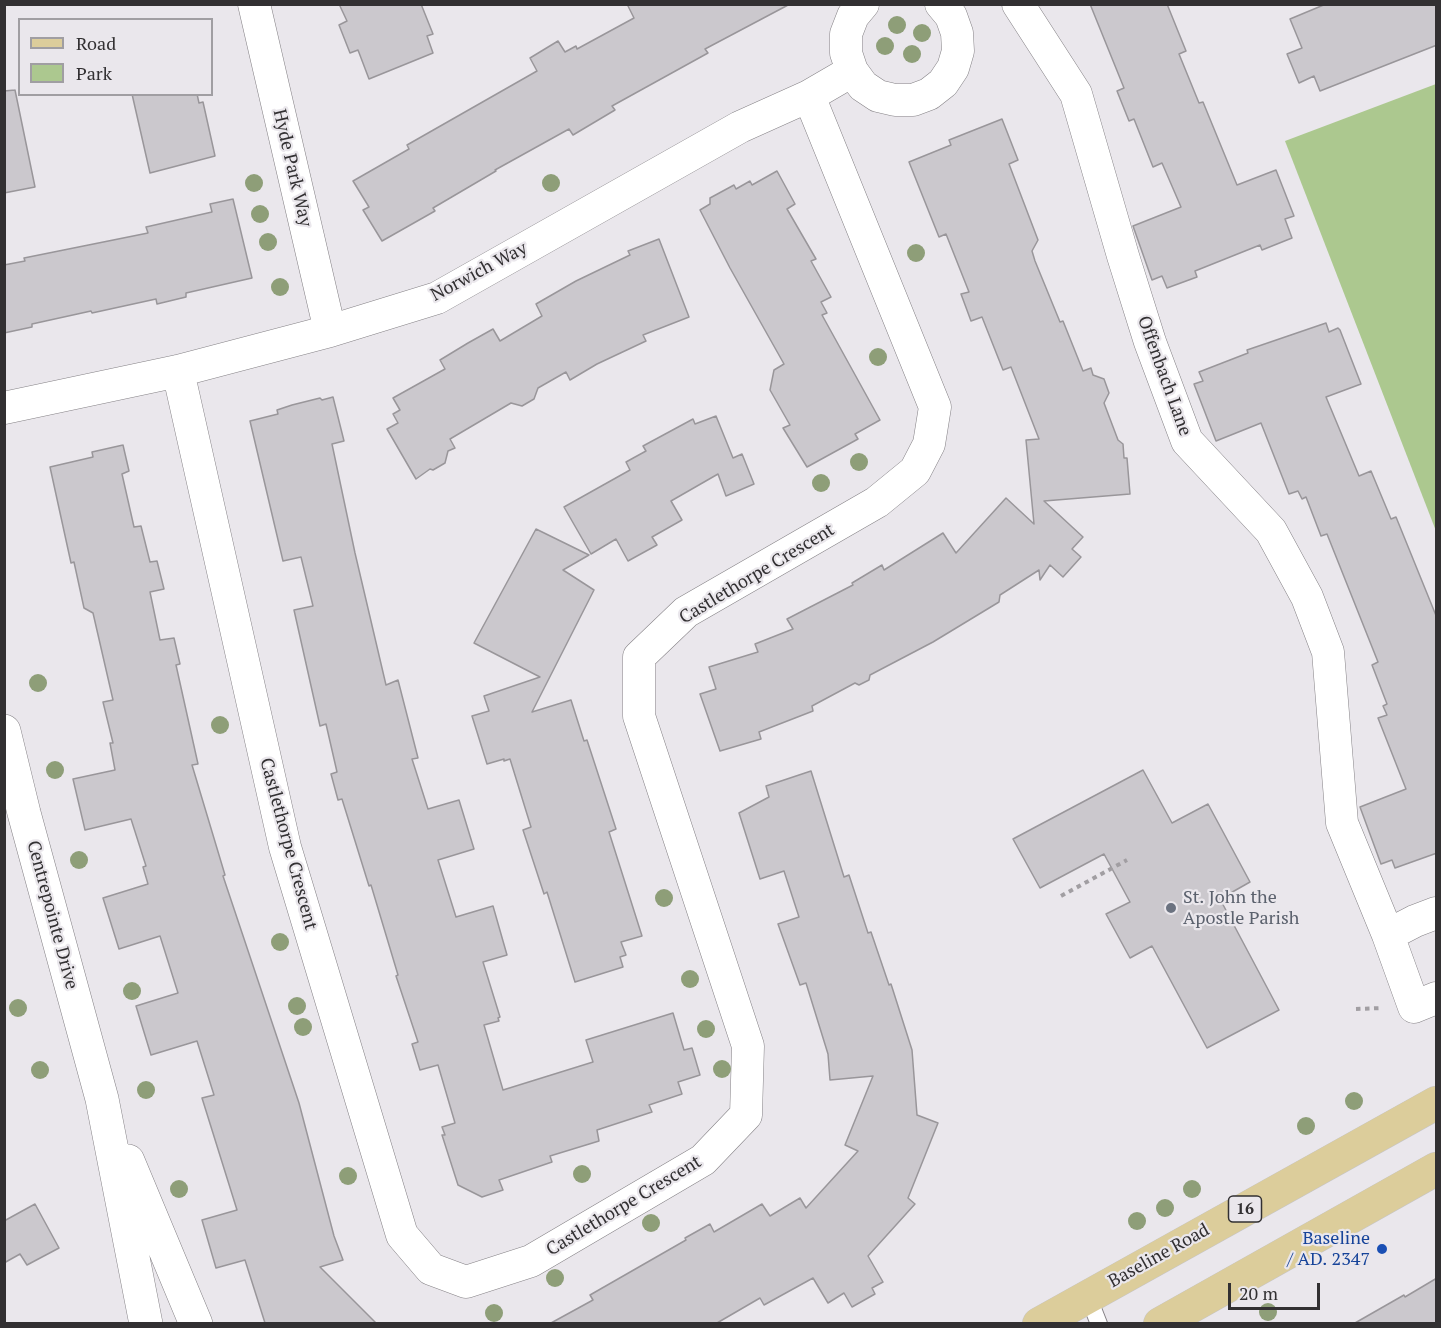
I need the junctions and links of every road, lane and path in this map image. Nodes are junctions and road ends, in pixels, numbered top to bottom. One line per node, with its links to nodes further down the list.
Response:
1 (254, 4): 7 (street, Hyde Park Way)
2 (862, 4): 5 (street)
3 (1018, 4): 15 (street, Offenbach Lane)
4 (954, 8): 5 (street)
5 (852, 71): 6 (street, Norwich Way)
6 (809, 96): 7 (street, Norwich Way); 8 (street, Castlethorpe Crescent)
7 (330, 332): 8 (street, Norwich Way)
8 (178, 371): 9 (street, Norwich Way)
9 (4, 408)
10 (4, 731): 11 (street, Centrepointe Drive)
11 (14, 815): 17 (street, Centrepointe Drive)
12 (1127, 860): 13 (path)
13 (1061, 896)
14 (1437, 913): 15 (street)
15 (1388, 935): 16 (street, Offenbach Lane)
16 (1437, 998)
17 (102, 1099): 21 (street, Centrepointe Drive); 22 (street, Centrepointe Drive)
18 (1437, 1103): 20 (main road, Baseline Road / 16)
19 (1437, 1168): 24 (main road)
20 (1094, 1310): 23 (main road, Baseline Road / 16)
21 (146, 1323)
22 (196, 1323)
23 (1039, 1323)
24 (1160, 1323)

